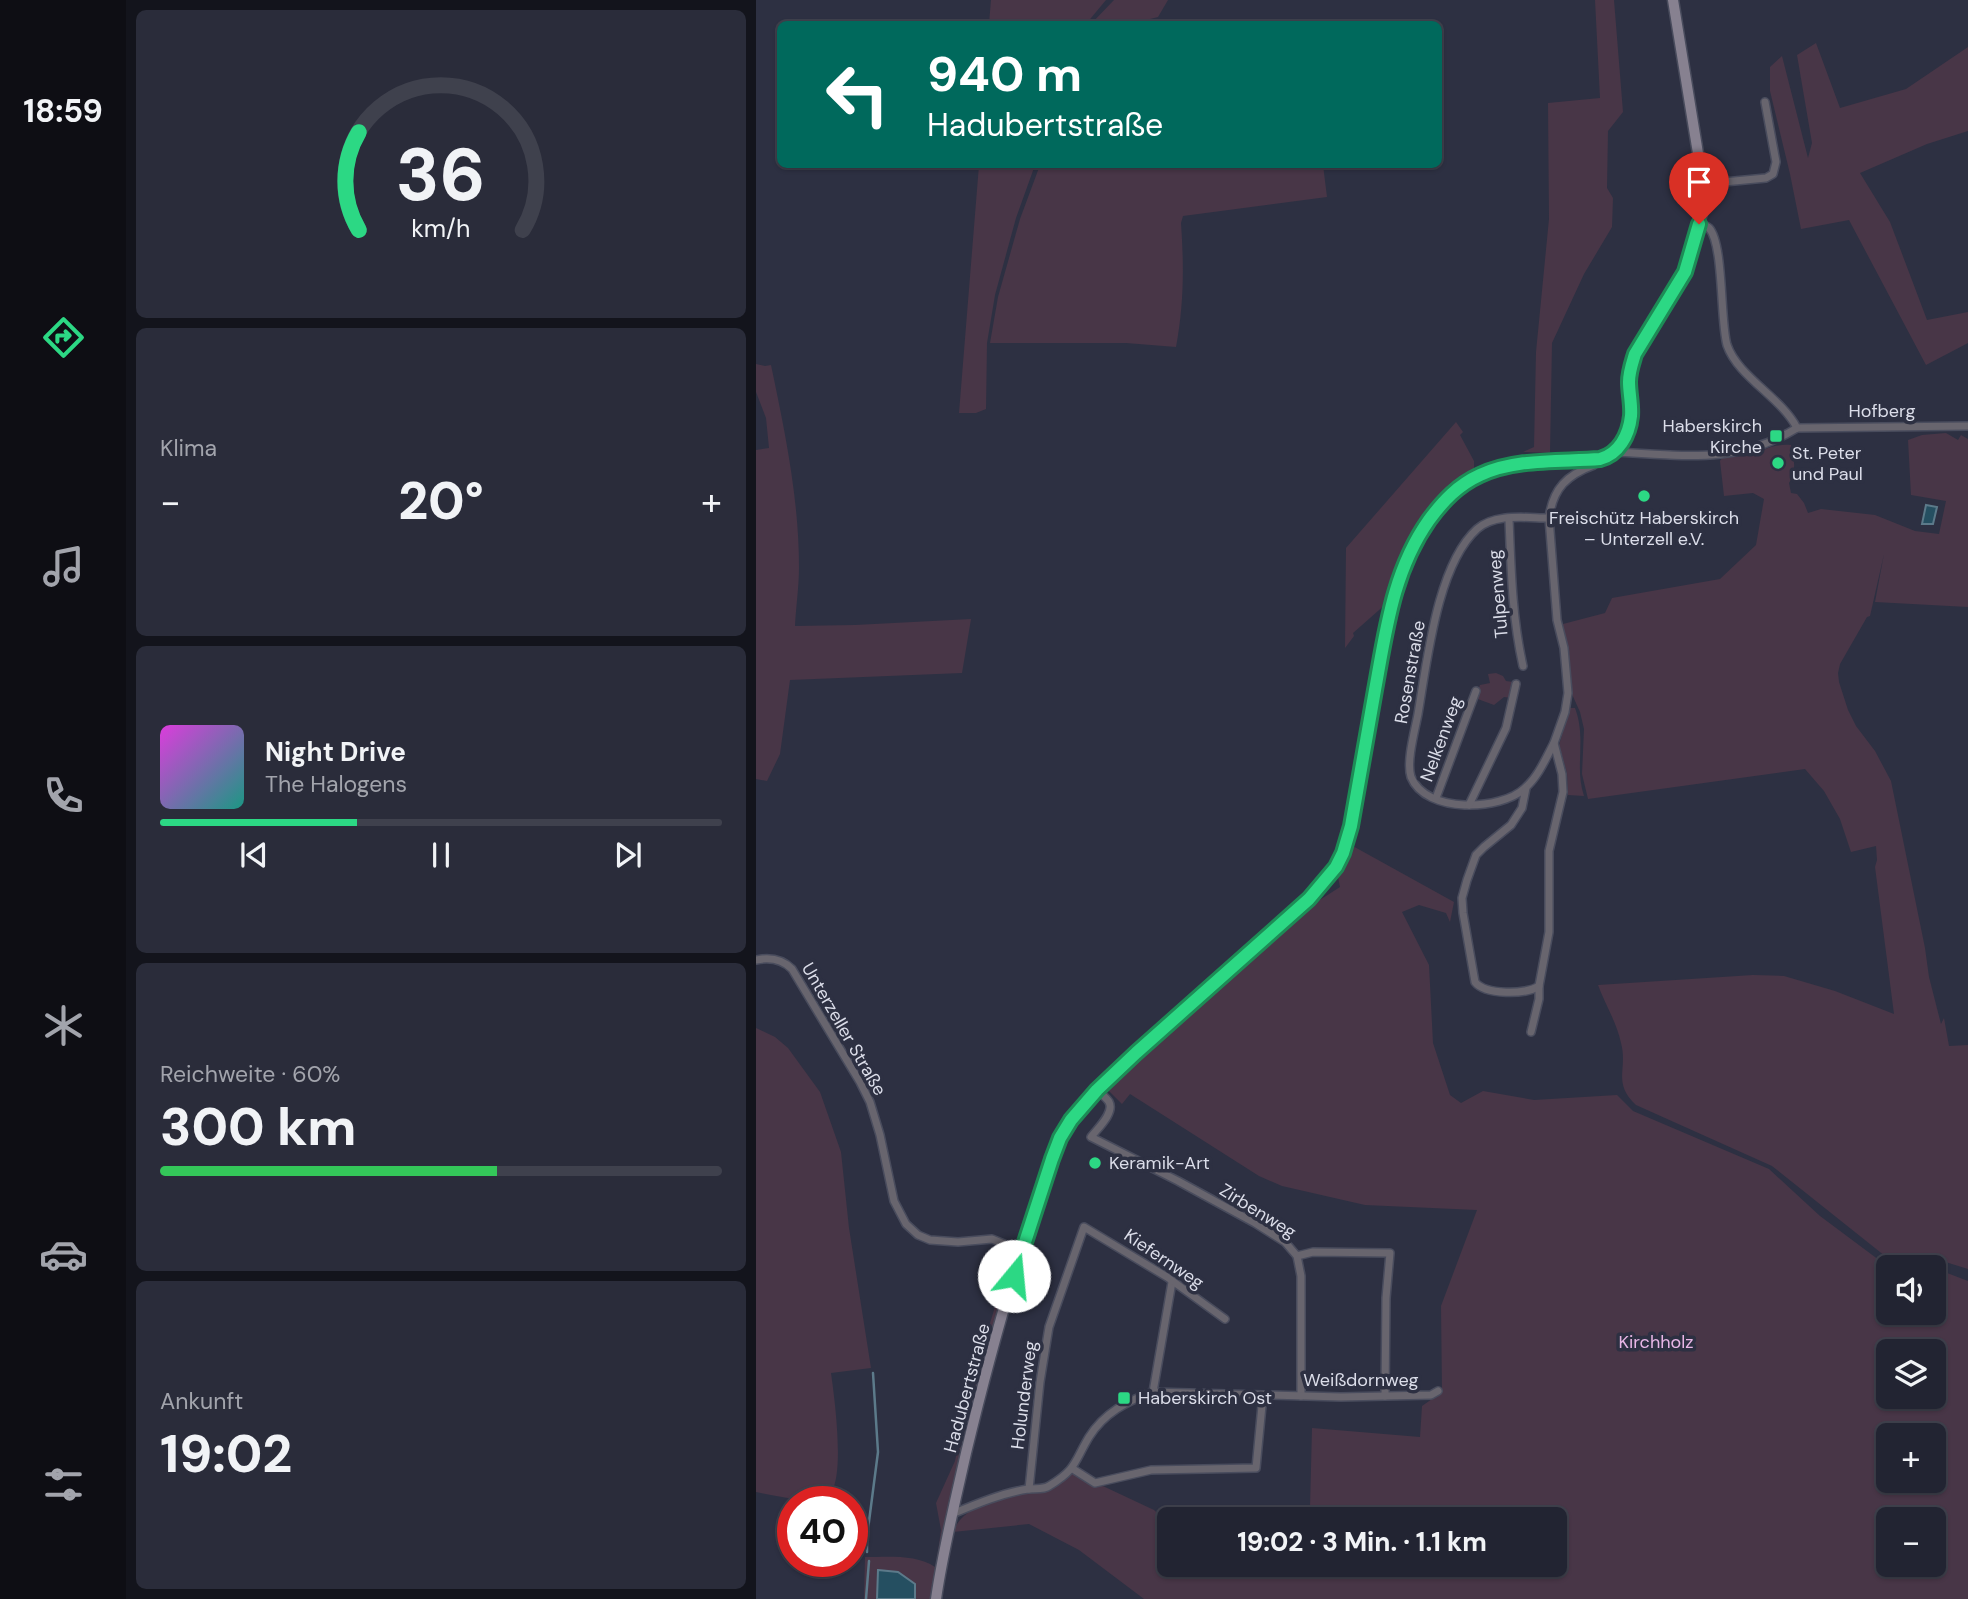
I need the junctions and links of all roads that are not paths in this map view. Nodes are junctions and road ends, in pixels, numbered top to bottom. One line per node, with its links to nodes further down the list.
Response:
1 (1673, 0): 3 (street)
2 (1766, 102): 3 (street)
3 (1703, 184): 4 (street)
4 (1699, 224): 6 (street); 7 (street)
5 (1968, 426): 6 (street, Hofberg)
6 (1797, 428): 7 (street)
7 (1615, 452): 8 (street, Hadubertstraße)
8 (1595, 460): 9 (street); 21 (street, Hadubertstraße)
9 (1549, 518): 10 (street, Rosenstraße); 14 (street)
10 (1508, 519): 11 (street, Tulpenweg); 16 (street, Rosenstraße)
11 (1523, 666)
12 (1516, 684): 17 (street)
13 (1476, 691): 16 (street, Nelkenweg)
14 (1554, 743): 15 (street); 19 (street)
15 (1526, 788): 17 (street); 19 (street)
16 (1436, 798): 17 (street)
17 (1469, 805)
18 (756, 960): 23 (street, Unterzeller Straße)
19 (1539, 986): 20 (street)
20 (1531, 1032)
21 (1097, 1090): 23 (street, Hadubertstraße); 24 (street, Zirbenweg)
22 (1084, 1227): 25 (street, Kiefernweg); 33 (street, Holunderweg)
23 (1021, 1251): 34 (street, Hadubertstraße)
24 (1297, 1256): 30 (street, Zirbenweg); 31 (street)
25 (1172, 1283): 26 (street, Kiefernweg); 28 (street)
26 (1225, 1320)
27 (1438, 1391): 31 (street, Weißdornweg)
28 (1153, 1392): 29 (street, Weißdornweg); 32 (street, Weißdornweg)
29 (1263, 1395): 30 (street, Weißdornweg); 32 (street)
30 (1301, 1396): 31 (street, Weißdornweg)
31 (1385, 1396)
32 (1073, 1469): 33 (street, Weißdornweg)
33 (1029, 1489): 34 (street, Weißdornweg)
34 (952, 1514): 35 (street, Hadubertstraße)
35 (936, 1599)

